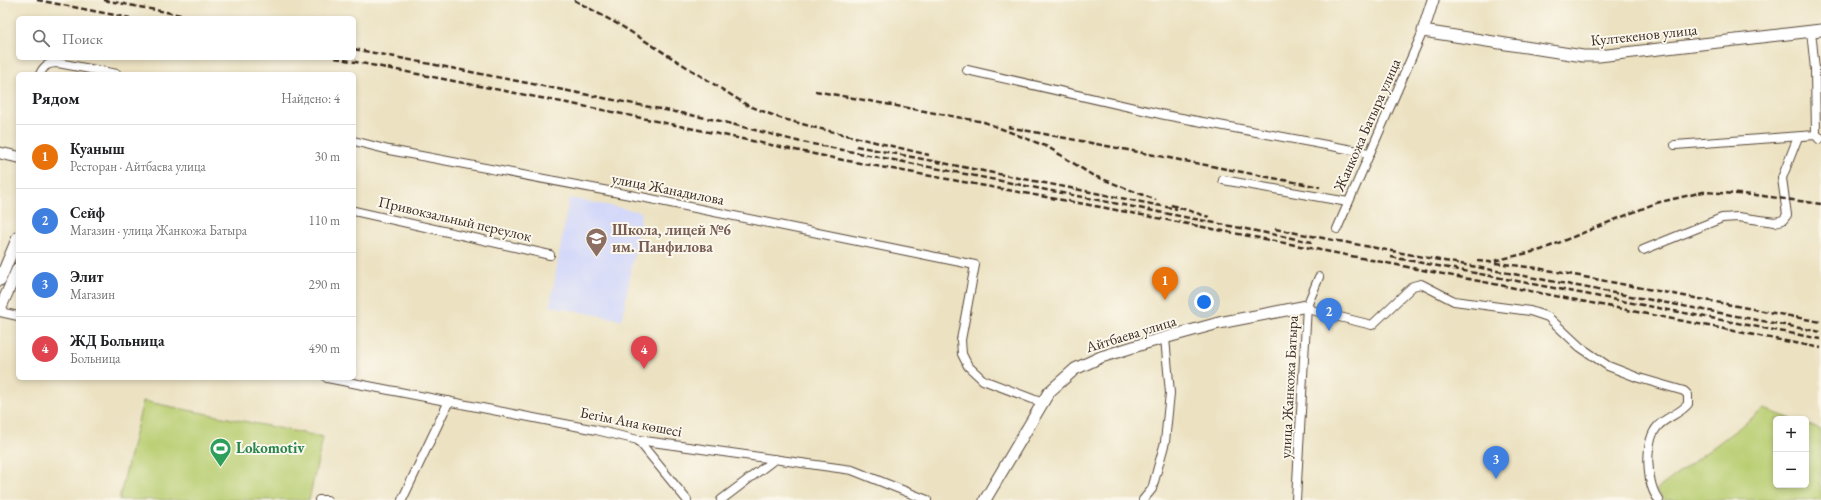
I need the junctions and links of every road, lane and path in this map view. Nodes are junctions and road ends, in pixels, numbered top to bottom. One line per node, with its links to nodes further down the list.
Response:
1 (1433, 0): 3 (street)
2 (1816, 30): 3 (street, Култекенов улица); 8 (street)
3 (1423, 31): 12 (street, Жанкожа Батыра улица)
4 (967, 70): 12 (street)
5 (41, 72): 6 (street)
6 (106, 72)
7 (1798, 138): 8 (street); 10 (street); 19 (street)
8 (1819, 138)
9 (356, 142): 30 (street, улица Жанадилова)
10 (1675, 145)
11 (0, 153): 13 (street)
12 (1369, 153): 15 (street, Жанкожа Батыра улица)
13 (16, 157)
14 (1222, 180): 15 (street)
15 (1348, 202): 17 (street, Жанкожа Батыра улица)
16 (356, 211): 20 (street, Привокзальный переулок)
17 (1337, 229)
18 (16, 242): 23 (street)
19 (1643, 250)
20 (550, 255)
21 (16, 273): 25 (street)
22 (1318, 277): 24 (street, улица Жанкожа Батыра)
23 (0, 280)
24 (1307, 308): 27 (street, Айтбаева улица); 41 (street, улица Жанкожа Батыра); 42 (street)
25 (0, 311): 26 (street)
26 (16, 315)
27 (1165, 338): 30 (street, Айтбаева улица); 40 (street)
28 (338, 380): 29 (street, Бегім Ана көшесі)
29 (449, 401): 31 (street, Бегім Ана көшесі); 35 (street)
30 (1043, 403): 39 (street, Айтбаева улица)
31 (638, 440): 32 (street, Бегім Ана көшесі); 36 (street)
32 (775, 459): 37 (street); 38 (street, Бегім Ана көшесі)
33 (319, 500): 34 (street)
34 (326, 500)
35 (402, 500)
36 (687, 500)
37 (721, 500)
38 (927, 500)
39 (985, 500)
40 (1143, 500)
41 (1296, 500)
42 (1659, 500)

